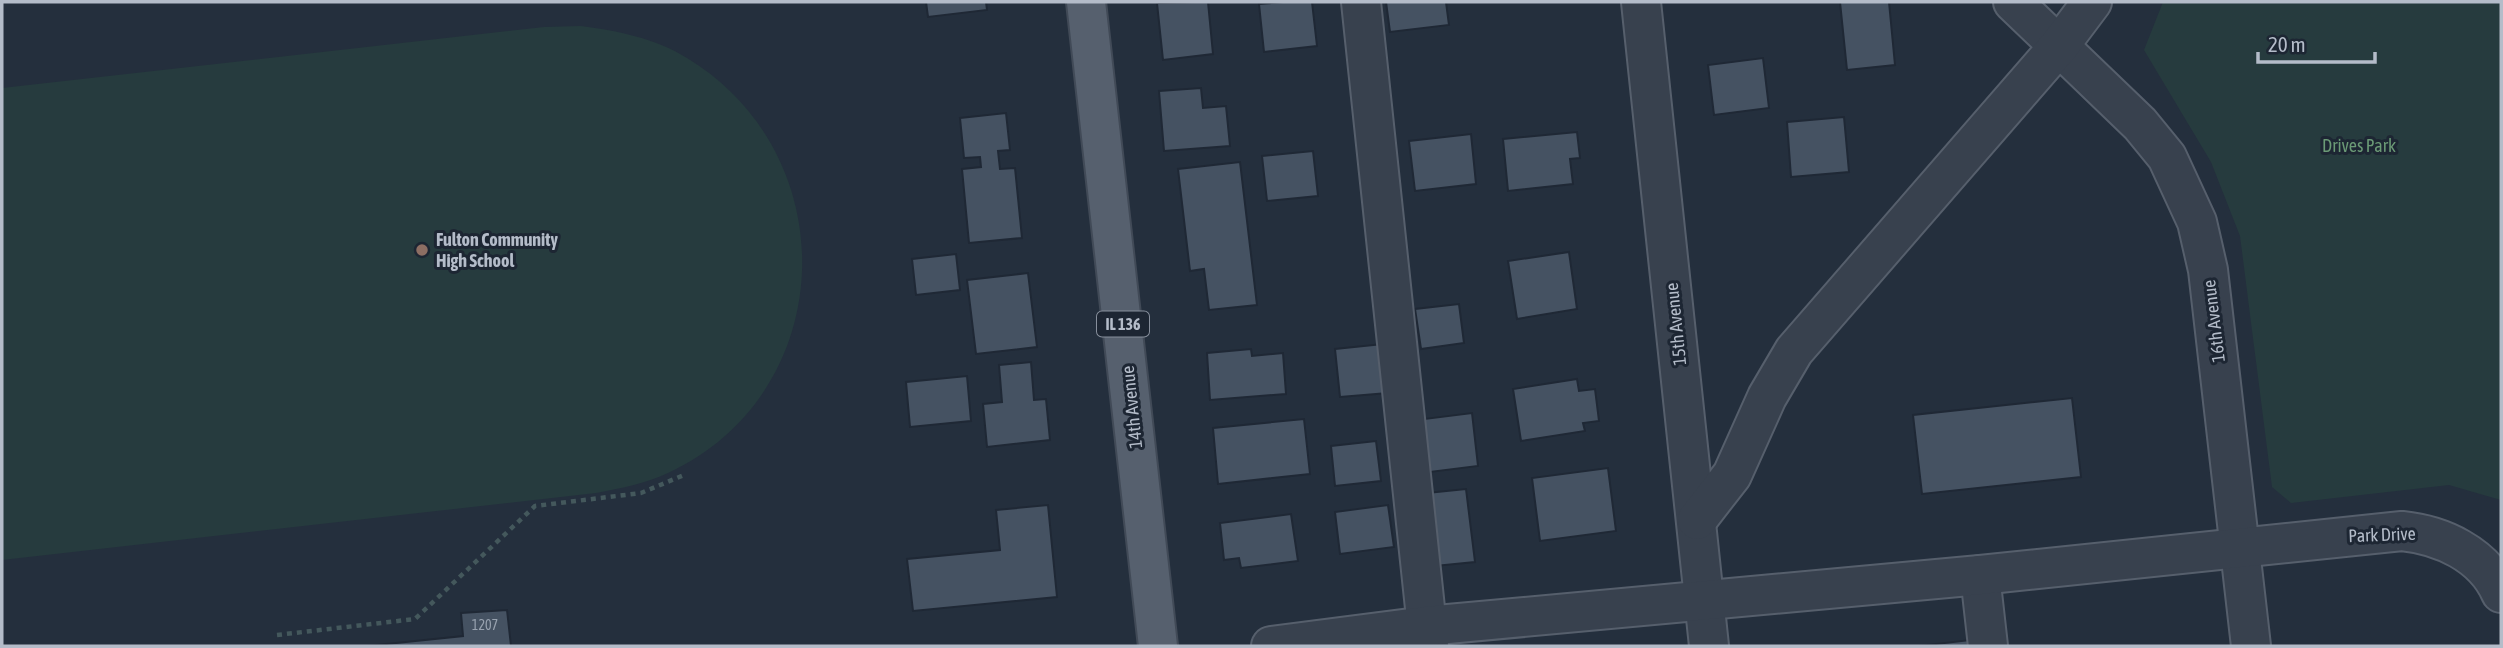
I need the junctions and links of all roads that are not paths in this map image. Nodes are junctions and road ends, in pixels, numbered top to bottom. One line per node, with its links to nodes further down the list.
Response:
1 (1086, 2): 13 (main road, 14th Avenue / IL 136)
2 (1361, 2): 12 (street)
3 (1641, 2): 7 (street, 15th Avenue)
4 (2013, 2): 6 (street, 16th Avenue)
5 (2092, 2): 6 (street)
6 (2059, 46): 7 (street); 8 (street, 16th Avenue)
7 (1698, 520): 11 (street, 15th Avenue)
8 (2240, 546): 9 (street, Park Drive); 10 (street, Park Drive); 17 (street, 16th Avenue)
9 (1980, 575): 11 (street, Park Drive); 16 (street)
10 (2501, 593)
11 (1704, 600): 12 (street, Park Drive); 15 (street, 15th Avenue)
12 (1427, 636): 14 (street, Park Drive)
13 (1158, 646)
14 (1271, 646)
15 (1709, 646)
16 (1988, 646)
17 (2251, 646)

